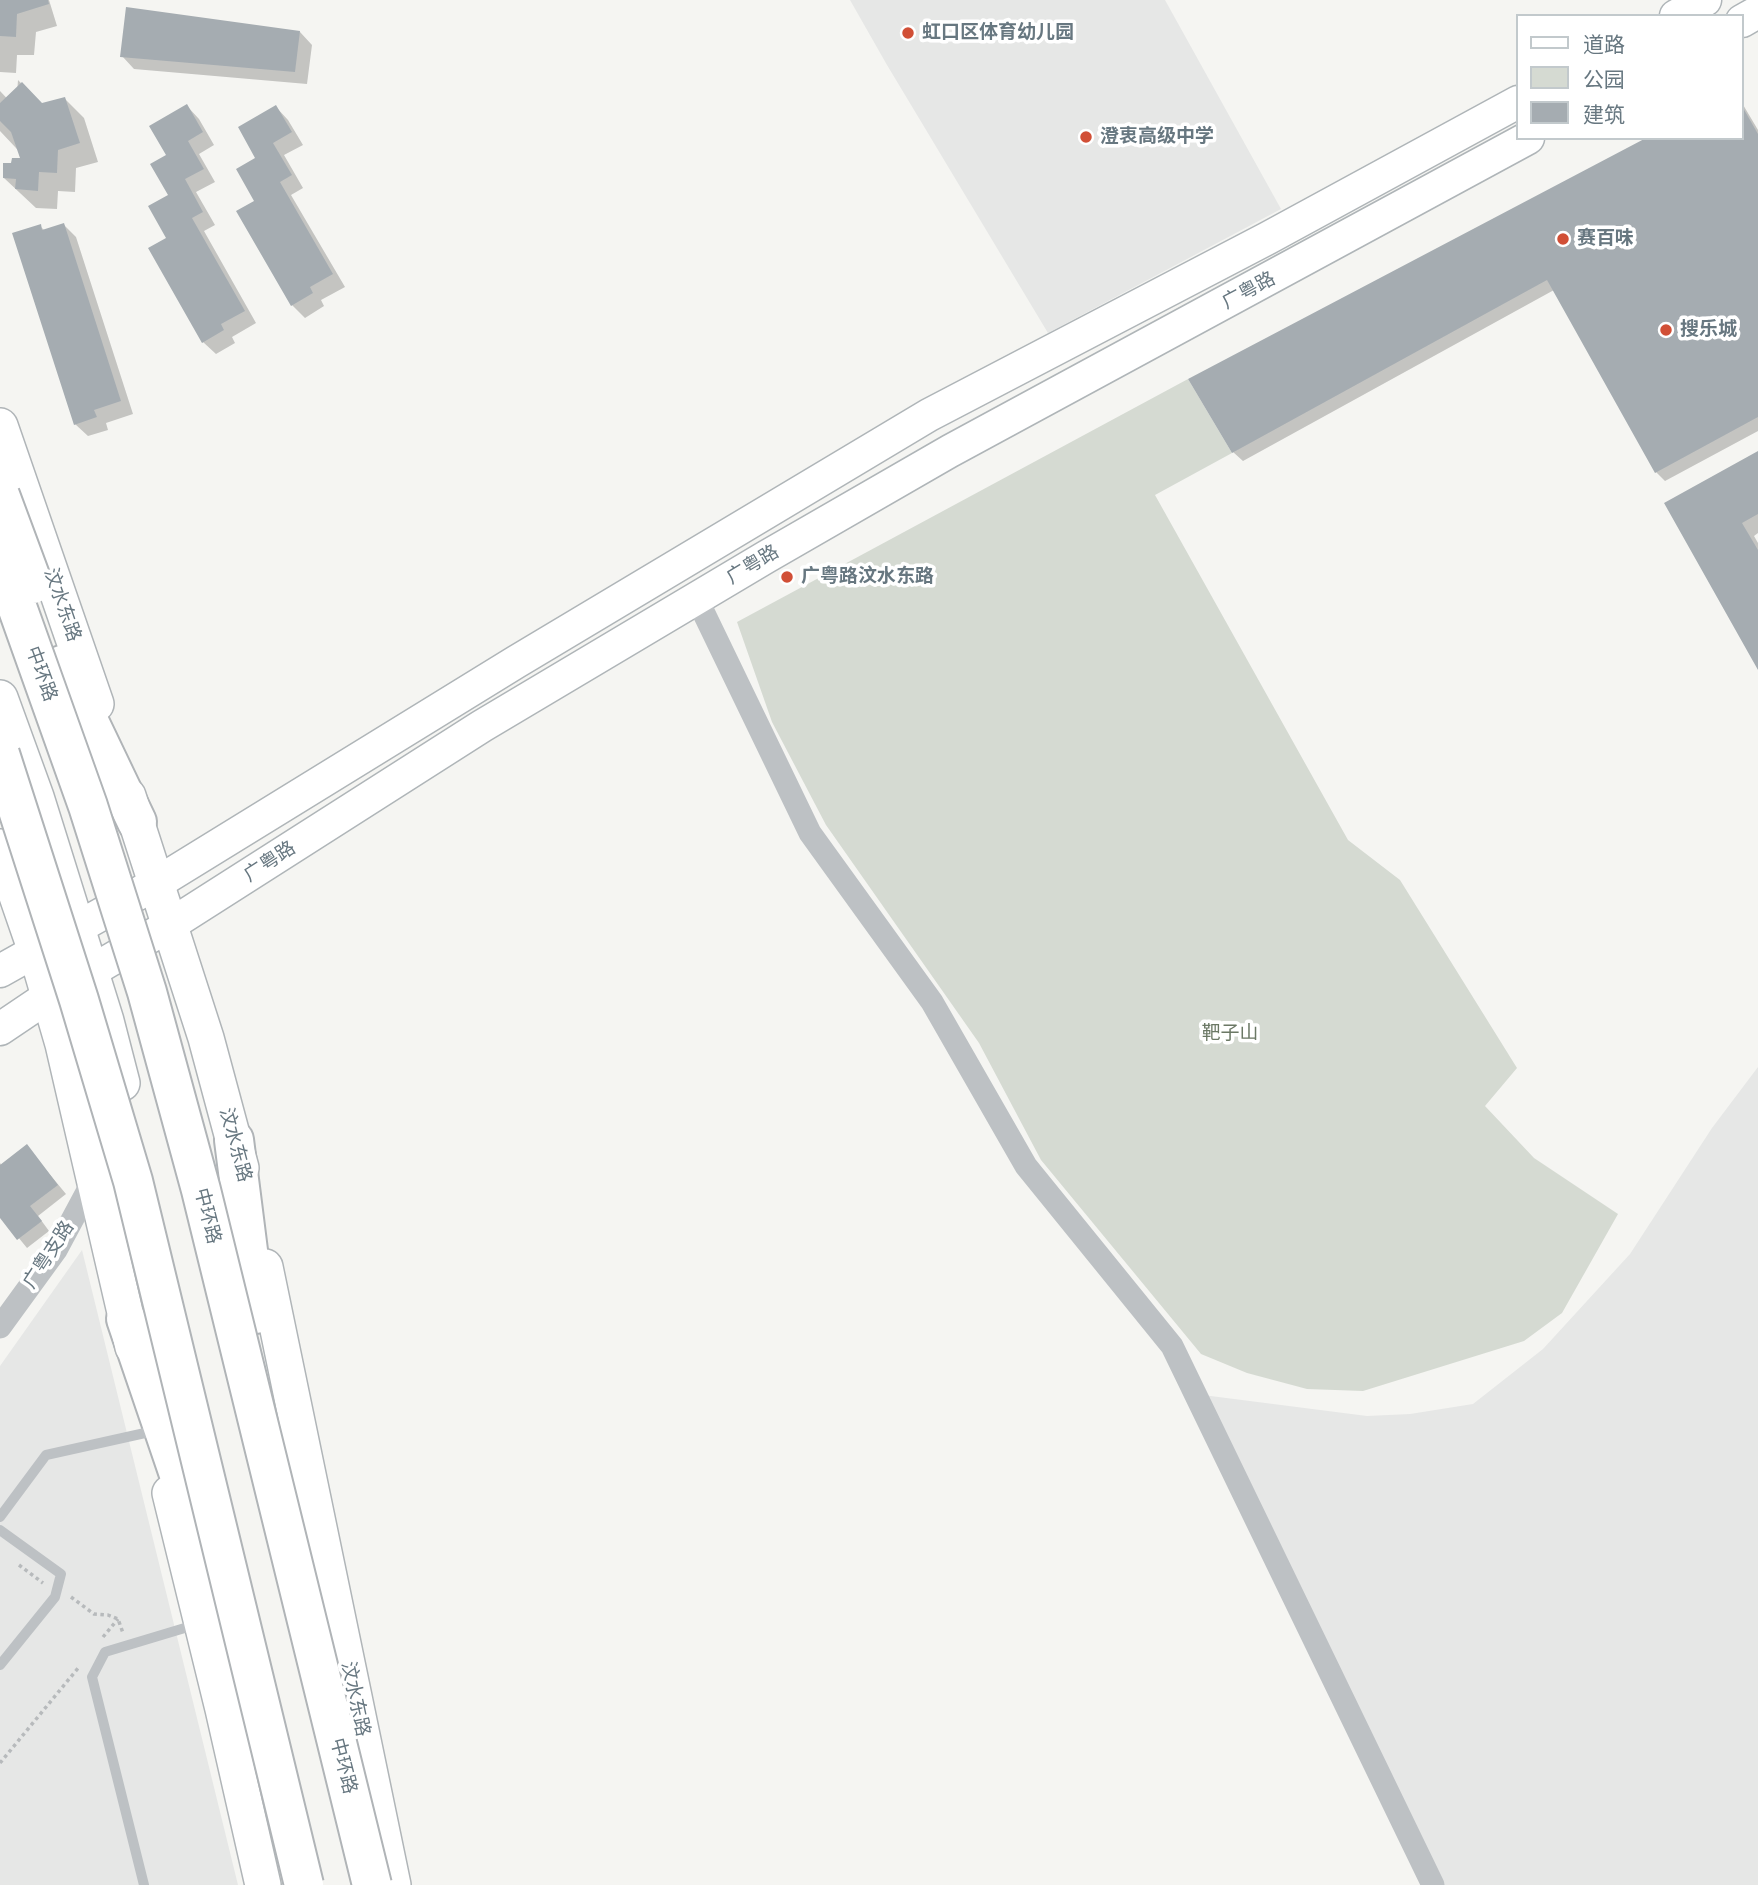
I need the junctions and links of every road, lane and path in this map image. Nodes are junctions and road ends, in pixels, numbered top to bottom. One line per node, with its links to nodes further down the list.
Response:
1 (1705, 0): 2 (main road)
2 (1680, 14)
3 (1516, 103): 15 (main road, 广粤路)
4 (1524, 140): 9 (main road, 广粤路)
5 (4, 439): 7 (main road); 13 (main road, 汶水东路)
6 (0, 495): 13 (highway, bridge)
7 (0, 549)
8 (0, 559): 50 (highway, 中环路, bridge)
9 (697, 599): 17 (main road, 广粤路); 53 (street)
10 (0, 609): 16 (main road)
11 (0, 698): 16 (main road)
12 (0, 754): 47 (highway, bridge)
13 (137, 822): 15 (main road, 汶水东路)
14 (0, 847): 18 (main road)
15 (157, 883): 16 (main road, 广粤路); 17 (main road, 汶水东路)
16 (91, 922): 18 (main road, 广粤路); 19 (main road)
17 (170, 925): 19 (main road, 广粤路); 23 (main road, 汶水东路)
18 (36, 951): 20 (main road, 广粤路); 21 (main road)
19 (104, 965): 21 (main road, 广粤路); 27 (main road); 36 (main road)
20 (0, 971)
21 (49, 996): 22 (main road, 广粤路); 24 (main road)
22 (0, 1029)
23 (234, 1140): 28 (main road, 汶水东路); 51 (highway)
24 (93, 1181): 25 (main road); 26 (street, 广粤支路)
25 (126, 1319): 29 (main road); 32 (highway)
26 (0, 1327)
27 (220, 1332): 28 (main road); 42 (main road)
28 (289, 1384): 39 (main road, 汶水东路)
29 (154, 1431): 30 (lane); 32 (main road)
30 (0, 1517)
31 (0, 1530): 38 (lane)
32 (197, 1561): 34 (main road); 36 (main road); 46 (highway)
33 (118, 1619): 35 (path)
34 (202, 1623): 43 (main road); 44 (lane)
35 (101, 1639)
36 (263, 1652): 40 (main road)
37 (85, 1660): 41 (path)
38 (0, 1665)
39 (357, 1712): 42 (main road); 52 (main road, 汶水东路)
40 (277, 1713): 43 (main road); 48 (main road)
41 (0, 1763)
42 (335, 1798): 49 (main road)
43 (244, 1801): 45 (main road)
44 (144, 1885)
45 (263, 1885)
46 (282, 1885)
47 (304, 1885)
48 (320, 1885)
49 (357, 1885)
50 (372, 1885)
51 (380, 1885)
52 (393, 1885)
53 (1433, 1885)

